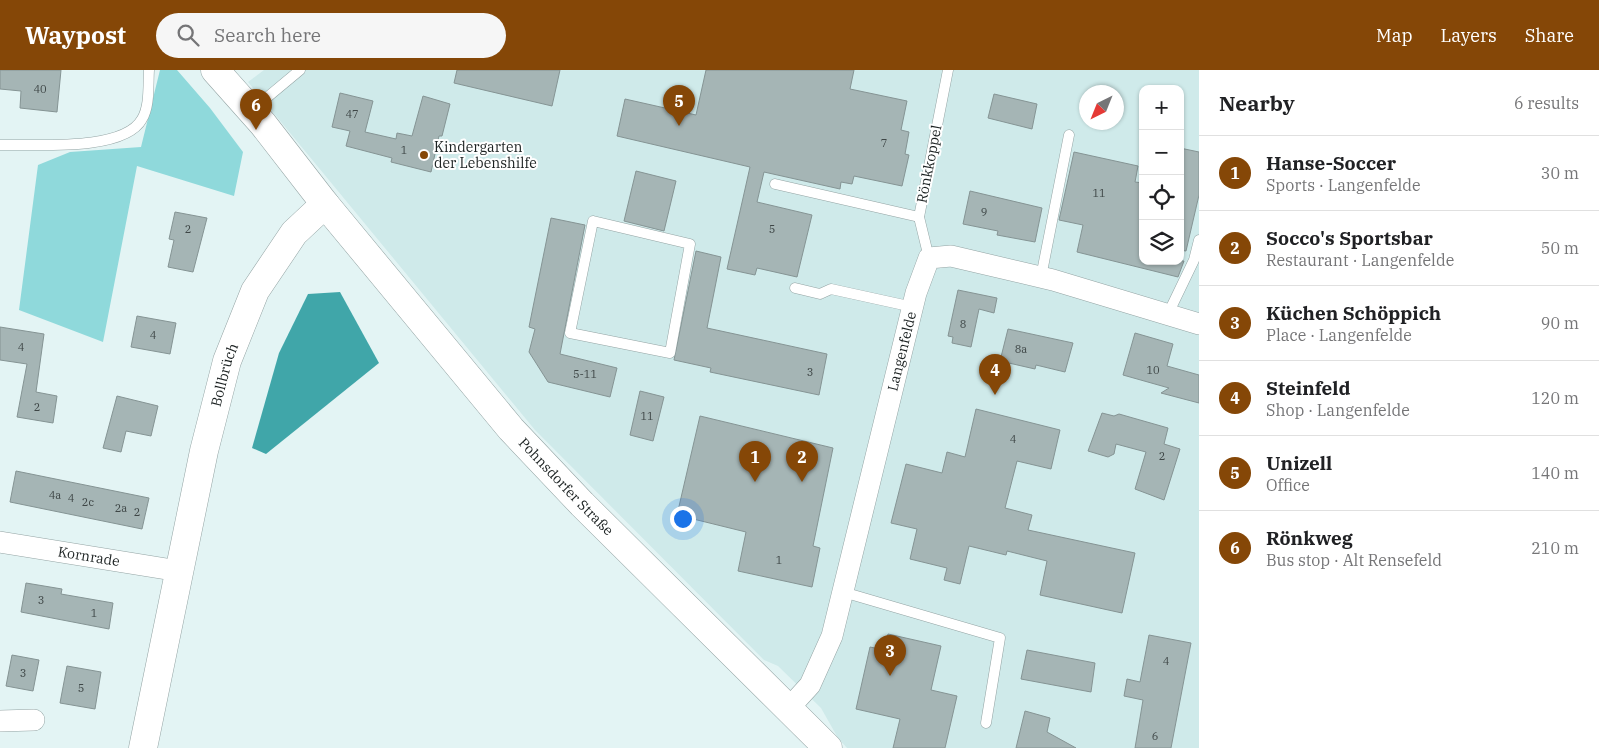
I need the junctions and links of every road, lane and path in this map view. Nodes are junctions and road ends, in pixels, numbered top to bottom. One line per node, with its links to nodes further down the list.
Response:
1 (149, 70): 7 (lane)
2 (215, 70): 5 (main road, Pohnsdorfer Straße)
3 (300, 70): 5 (lane)
4 (948, 70): 10 (lane, Rönkkoppel)
5 (251, 110): 9 (main road, Pohnsdorfer Straße)
6 (1069, 135): 13 (lane)
7 (0, 145)
8 (776, 184): 10 (lane)
9 (325, 204): 20 (main road, Bollbrüch); 22 (main road, Pohnsdorfer Straße)
10 (919, 217): 12 (lane, Rönkkoppel)
11 (1199, 240): 16 (lane)
12 (929, 258): 13 (street); 15 (street, Langenfelde)
13 (1041, 277): 16 (street)
14 (795, 288): 15 (lane)
15 (913, 307): 21 (street, Langenfelde)
16 (1168, 314): 17 (street)
17 (1199, 324)
18 (636, 347): 18 (lane)
19 (0, 542): 20 (street, Kornrade)
20 (179, 571): 26 (main road, Bollbrüch)
21 (843, 592): 22 (street, Langenfelde); 25 (lane)
22 (789, 708): 27 (main road, Pohnsdorfer Straße)
23 (34, 720): 24 (street)
24 (0, 721)
25 (986, 723)
26 (144, 748)
27 (828, 748)

